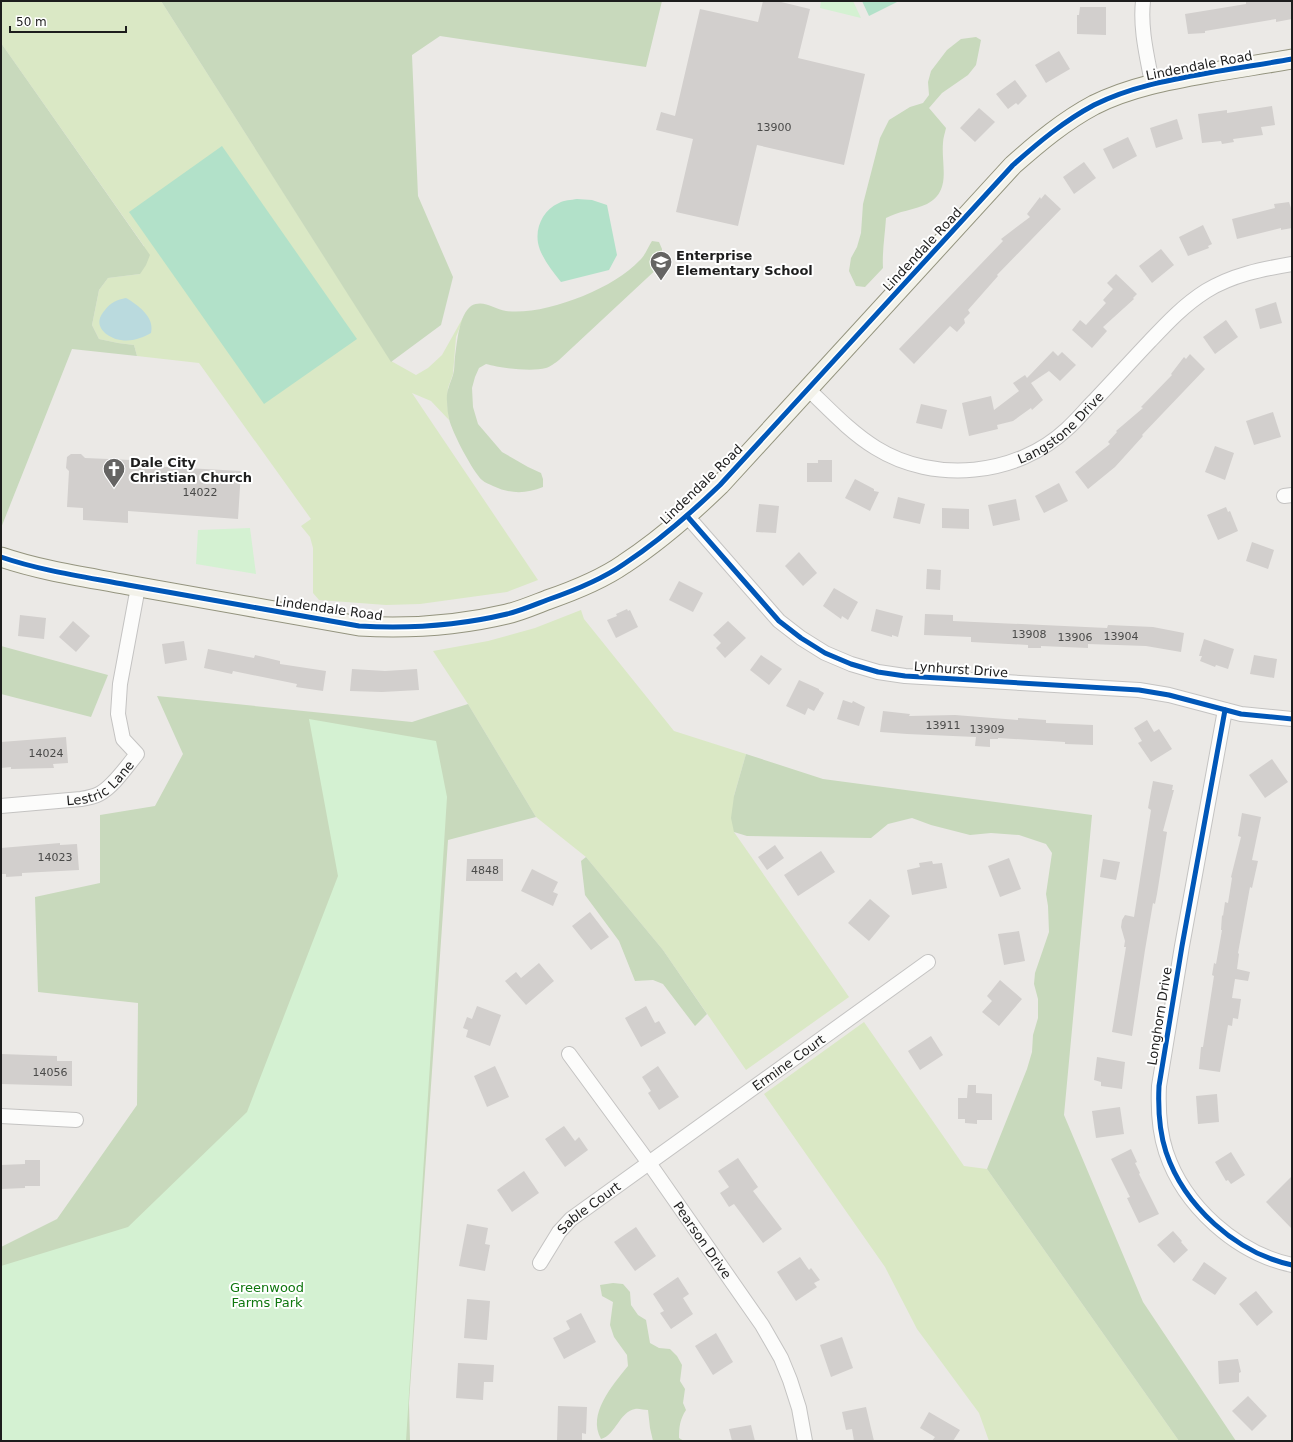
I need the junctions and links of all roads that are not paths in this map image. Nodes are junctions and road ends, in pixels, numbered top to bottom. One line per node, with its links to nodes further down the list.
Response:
1 (1143, 1): 3 (street)
2 (1292, 59): 3 (street, Lindendale Road)
3 (1152, 83): 5 (street, Lindendale Road)
4 (1292, 264): 5 (street, Langstone Drive)
5 (808, 389): 6 (street, Lindendale Road)
6 (687, 516): 8 (street, Lindendale Road); 9 (street, Lynhurst Drive)
7 (1, 557): 8 (street, Lindendale Road)
8 (138, 587): 11 (street, Lestric Lane)
9 (1225, 710): 10 (street, Lynhurst Drive); 18 (street, Longhorn Drive)
10 (1292, 719)
11 (1, 806)
12 (928, 962): 16 (street, Ermine Court)
13 (569, 1054): 16 (street, Pearson Drive)
14 (1, 1116): 15 (street)
15 (76, 1120)
16 (649, 1163): 17 (street, Sable Court); 19 (street, Pearson Drive)
17 (540, 1263)
18 (1292, 1265)
19 (805, 1441)

